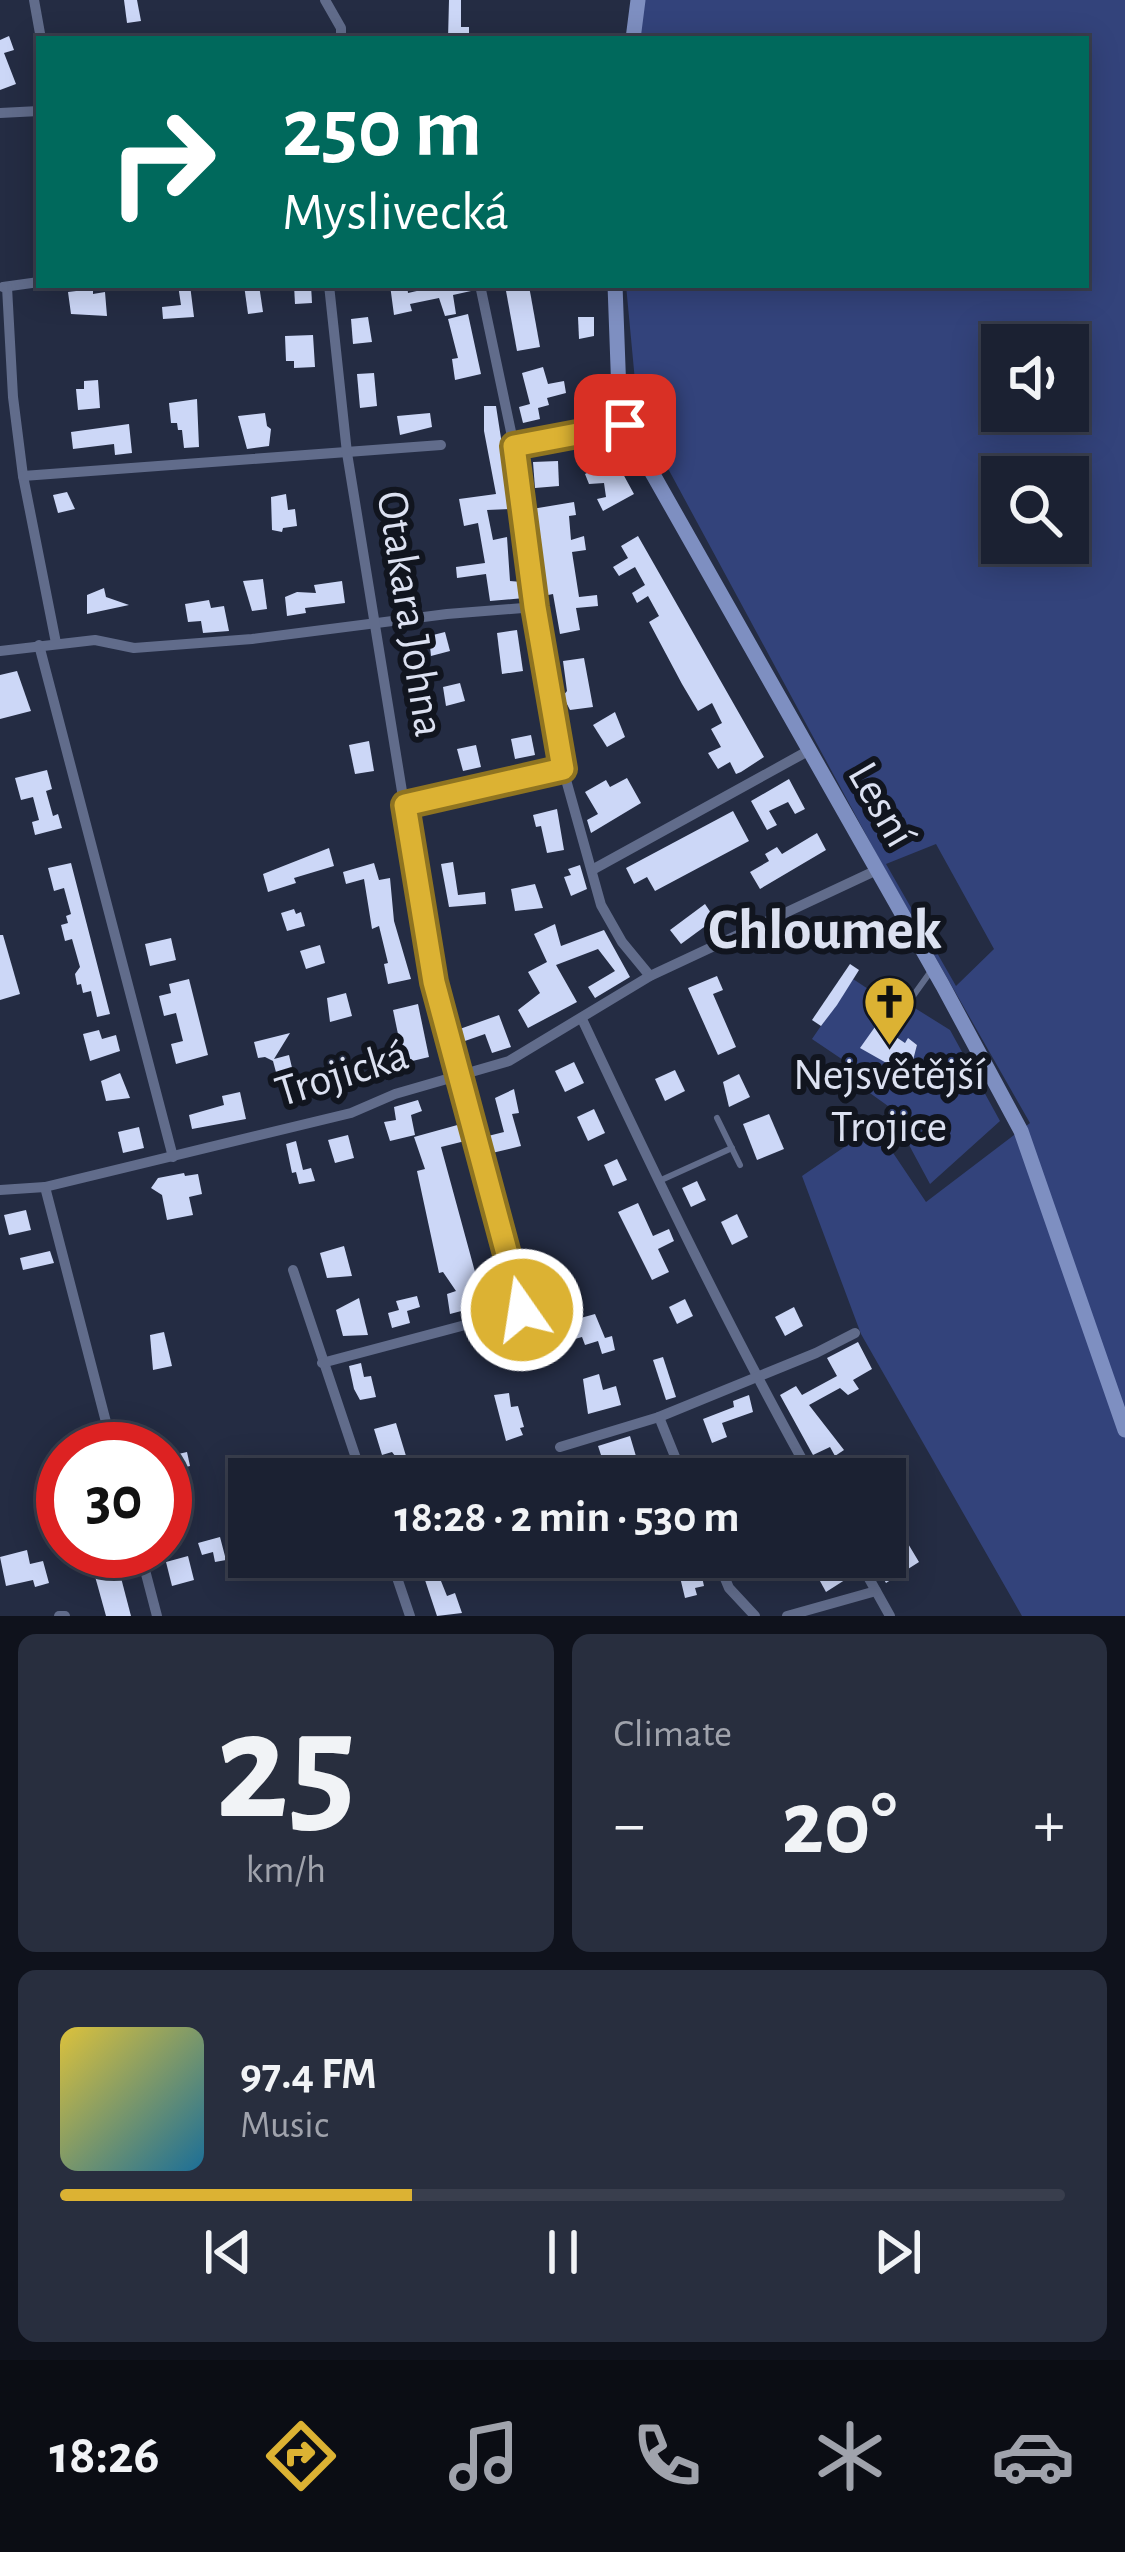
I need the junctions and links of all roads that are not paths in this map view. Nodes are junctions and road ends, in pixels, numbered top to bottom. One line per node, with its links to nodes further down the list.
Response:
1 (34, 0): 4 (street)
2 (325, 0): 5 (street)
3 (638, 0): 6 (street)
4 (40, 36)
5 (341, 36)
6 (633, 36)
7 (36, 111): 8 (street)
8 (0, 112)
9 (36, 282): 10 (street)
10 (4, 287): 18 (street)
11 (329, 288): 17 (street, Otakara Johna)
12 (481, 288): 16 (street)
13 (615, 288): 14 (street, Lesní)
14 (625, 425): 16 (street); 24 (street, Lesní)
15 (441, 445): 17 (street)
16 (514, 446): 19 (street)
17 (347, 453): 18 (street); 20 (street, Otakara Johna)
18 (23, 476): 21 (street)
19 (535, 607): 20 (street); 25 (street)
20 (374, 625): 21 (street); 26 (street, Otakara Johna)
21 (56, 643): 22 (street)
22 (39, 645): 23 (street); 36 (street)
23 (0, 651)
24 (808, 751): 27 (street); 28 (street, Lesní)
25 (563, 769): 26 (street); 27 (street)
26 (405, 805): 33 (street, Otakara Johna)
27 (592, 870): 30 (street)
28 (877, 870): 29 (street, Lesní); 30 (street, Trojická)
29 (933, 968): 31 (lane); 47 (street, Lesní)
30 (650, 976): 32 (street, Trojická)
31 (908, 1003)
32 (582, 1018): 33 (street, Trojická); 38 (street)
33 (460, 1076): 36 (street, Trojická); 43 (street, Otakara Johna)
34 (717, 1118): 35 (lane)
35 (732, 1148): 37 (lane); 38 (lane)
36 (173, 1157): 39 (street, Trojická)
37 (740, 1165)
38 (658, 1181): 44 (street)
39 (45, 1187): 40 (street, Trojická); 46 (street)
40 (0, 1190)
41 (293, 1270): 43 (street)
42 (855, 1333): 44 (street)
43 (322, 1363): 49 (street)
44 (757, 1378): 45 (street); 51 (street)
45 (659, 1417): 48 (street); 50 (street)
46 (106, 1422)
47 (1125, 1430)
48 (560, 1447)
49 (355, 1458)
50 (676, 1458)
51 (801, 1458)
52 (147, 1578): 57 (street)
53 (396, 1578): 58 (street)
54 (724, 1578): 59 (street)
55 (869, 1578): 56 (street)
56 (876, 1591): 60 (street); 61 (street)
57 (157, 1616)
58 (410, 1616)
59 (754, 1616)
60 (787, 1616)
61 (890, 1616)

